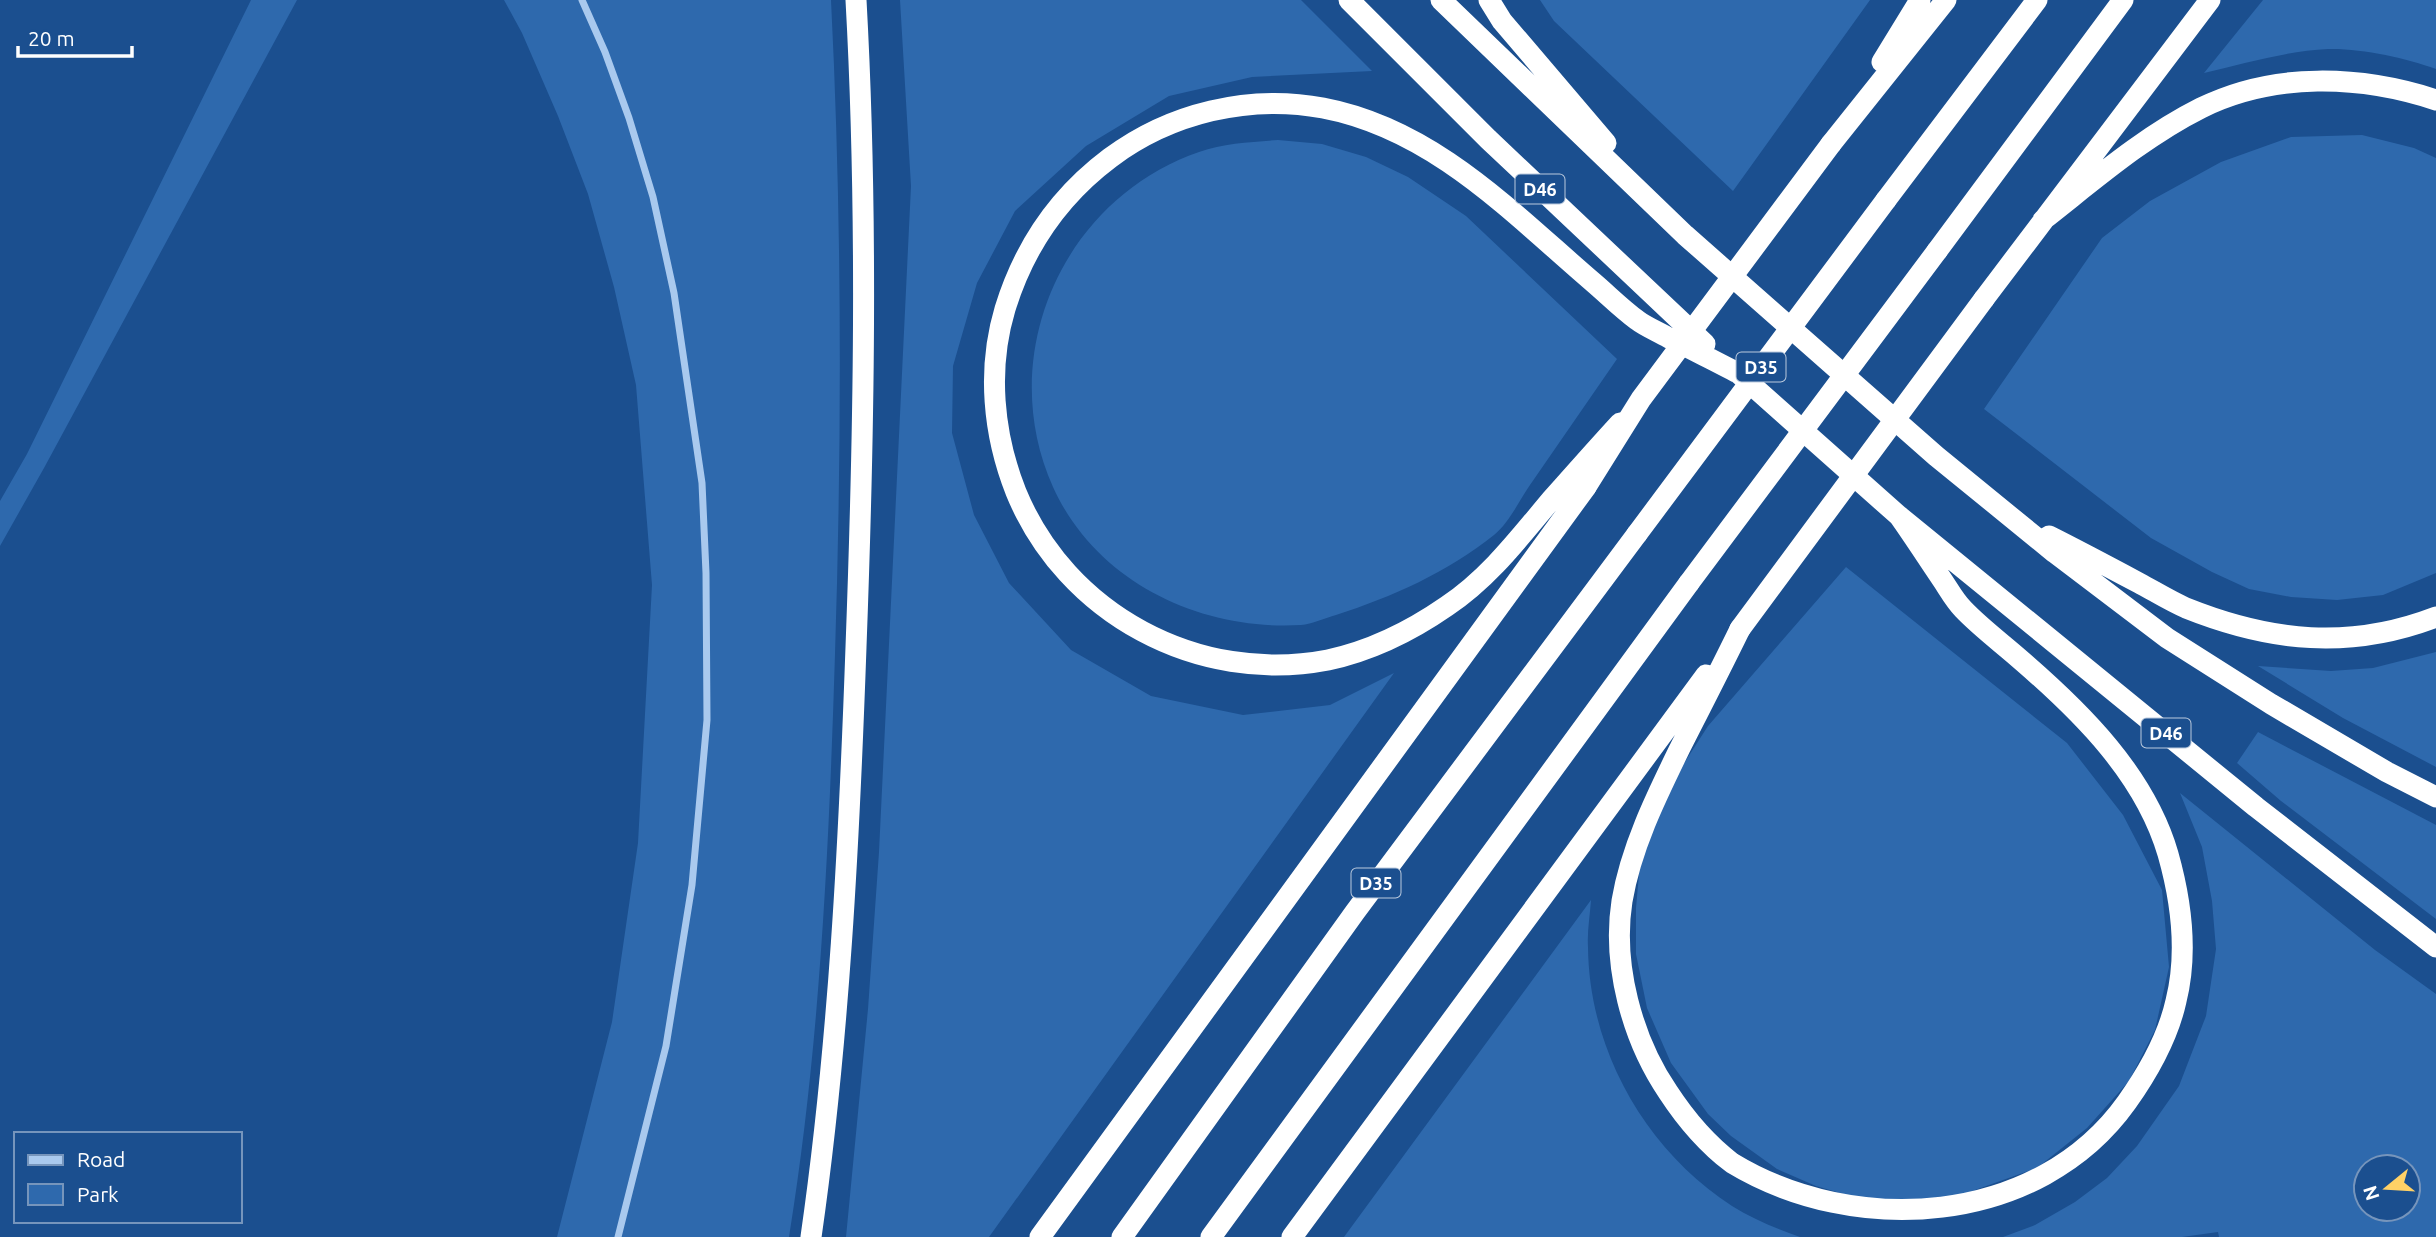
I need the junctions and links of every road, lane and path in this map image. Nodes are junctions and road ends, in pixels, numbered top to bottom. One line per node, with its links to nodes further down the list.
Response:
1 (582, 0): 23 (street)
2 (856, 0): 24 (highway)
3 (1349, 0): 15 (highway, D46)
4 (1441, 0): 14 (highway)
5 (1489, 0): 14 (highway)
6 (1920, 0): 12 (highway)
7 (1946, 0): 12 (highway)
8 (2037, 0): 26 (highway, D35, bridge)
9 (2123, 0): 27 (highway, bridge)
10 (2210, 0): 13 (highway)
11 (2436, 100): 13 (highway)
12 (1831, 144): 16 (highway, bridge)
13 (2043, 220): 20 (highway, bridge)
14 (1685, 235): 17 (highway)
15 (1736, 372): 16 (highway); 18 (highway, D46)
16 (1579, 481): 25 (highway)
17 (2004, 512): 19 (highway); 21 (highway)
18 (1899, 516): 20 (highway); 22 (highway, D46)
19 (2436, 617)
20 (1740, 629): 28 (highway)
21 (2436, 797)
22 (2436, 947)
23 (618, 1237)
24 (811, 1237)
25 (1040, 1237)
26 (1122, 1237)
27 (1211, 1237)
28 (1292, 1237)

